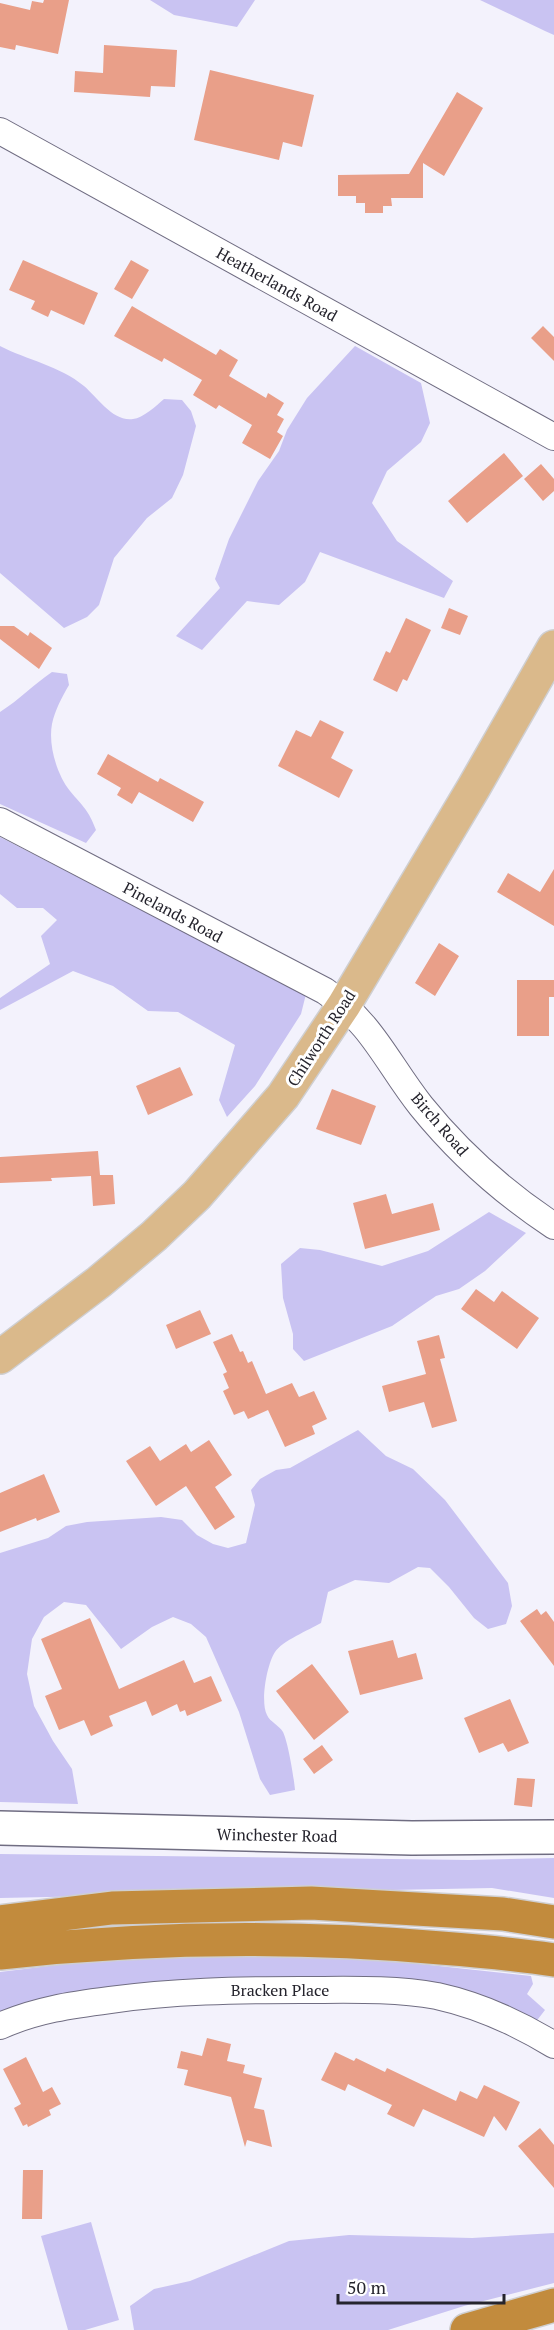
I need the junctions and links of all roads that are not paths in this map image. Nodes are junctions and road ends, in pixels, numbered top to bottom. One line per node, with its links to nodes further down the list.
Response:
1 (0, 131): 2 (street, Heatherlands Road)
2 (554, 437)
3 (554, 647): 5 (main road, Chilworth Road)
4 (0, 821): 5 (street, Pinelands Road)
5 (344, 1005): 6 (street, Birch Road); 7 (main road, Chilworth Road)
6 (554, 1226)
7 (0, 1357)
8 (0, 1828): 9 (street, Winchester Road)
9 (554, 1837)
10 (554, 1922): 11 (highway)
11 (0, 1923)
12 (0, 1953): 13 (highway)
13 (554, 1960)
14 (0, 2026): 15 (street, Bracken Place)
15 (554, 2045)
16 (554, 2306): 17 (highway)
17 (466, 2330)

